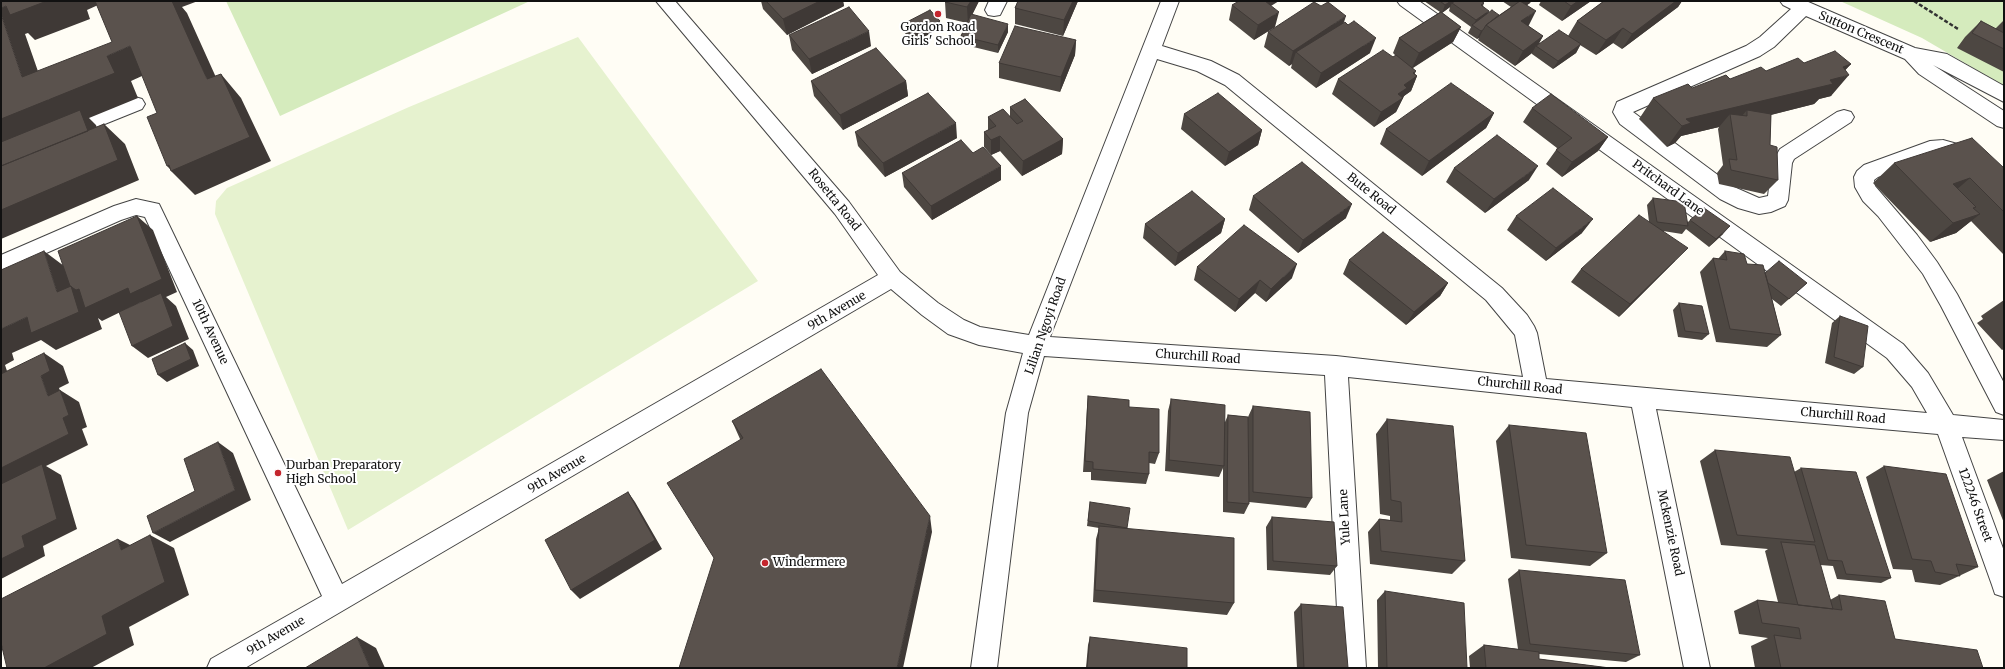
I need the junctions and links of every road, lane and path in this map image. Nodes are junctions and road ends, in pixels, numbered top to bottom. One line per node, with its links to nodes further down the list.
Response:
1 (665, 1): 16 (street, Rosetta Road)
2 (1170, 1): 7 (street, Lilian Ngoyi Road)
3 (1406, 1): 23 (street, Pritchard Lane)
4 (1914, 1): 6 (path)
5 (1796, 4): 8 (street, Sutton Crescent); 11 (street)
6 (1958, 29)
7 (1152, 51): 17 (street, Lilian Ngoyi Road); 20 (street, Bute Road)
8 (1912, 54): 9 (street, Sutton Crescent); 12 (street, Sutton Crescent)
9 (2004, 95)
10 (135, 104): 13 (street)
11 (1844, 117)
12 (2004, 121)
13 (50, 139)
14 (2004, 194): 19 (street)
15 (1, 264): 26 (street, 10th Avenue)
16 (892, 278): 17 (street, Rosetta Road); 26 (street, 9th Avenue)
17 (1036, 346): 18 (street, Churchill Road); 28 (street, Lilian Ngoyi Road)
18 (1336, 366): 20 (street, Churchill Road); 29 (street, Yule Lane)
19 (1996, 371): 22 (street)
20 (1537, 388): 21 (street, Churchill Road)
21 (1642, 398): 23 (street, Churchill Road); 30 (street, Mckenzie Road)
22 (2004, 405)
23 (1946, 425): 24 (street, Churchill Road); 25 (street, 122246 Street)
24 (2004, 430)
25 (2004, 585)
26 (337, 601): 27 (street, 9th Avenue)
27 (220, 668)
28 (984, 668)
29 (1353, 668)
30 (1697, 668)

